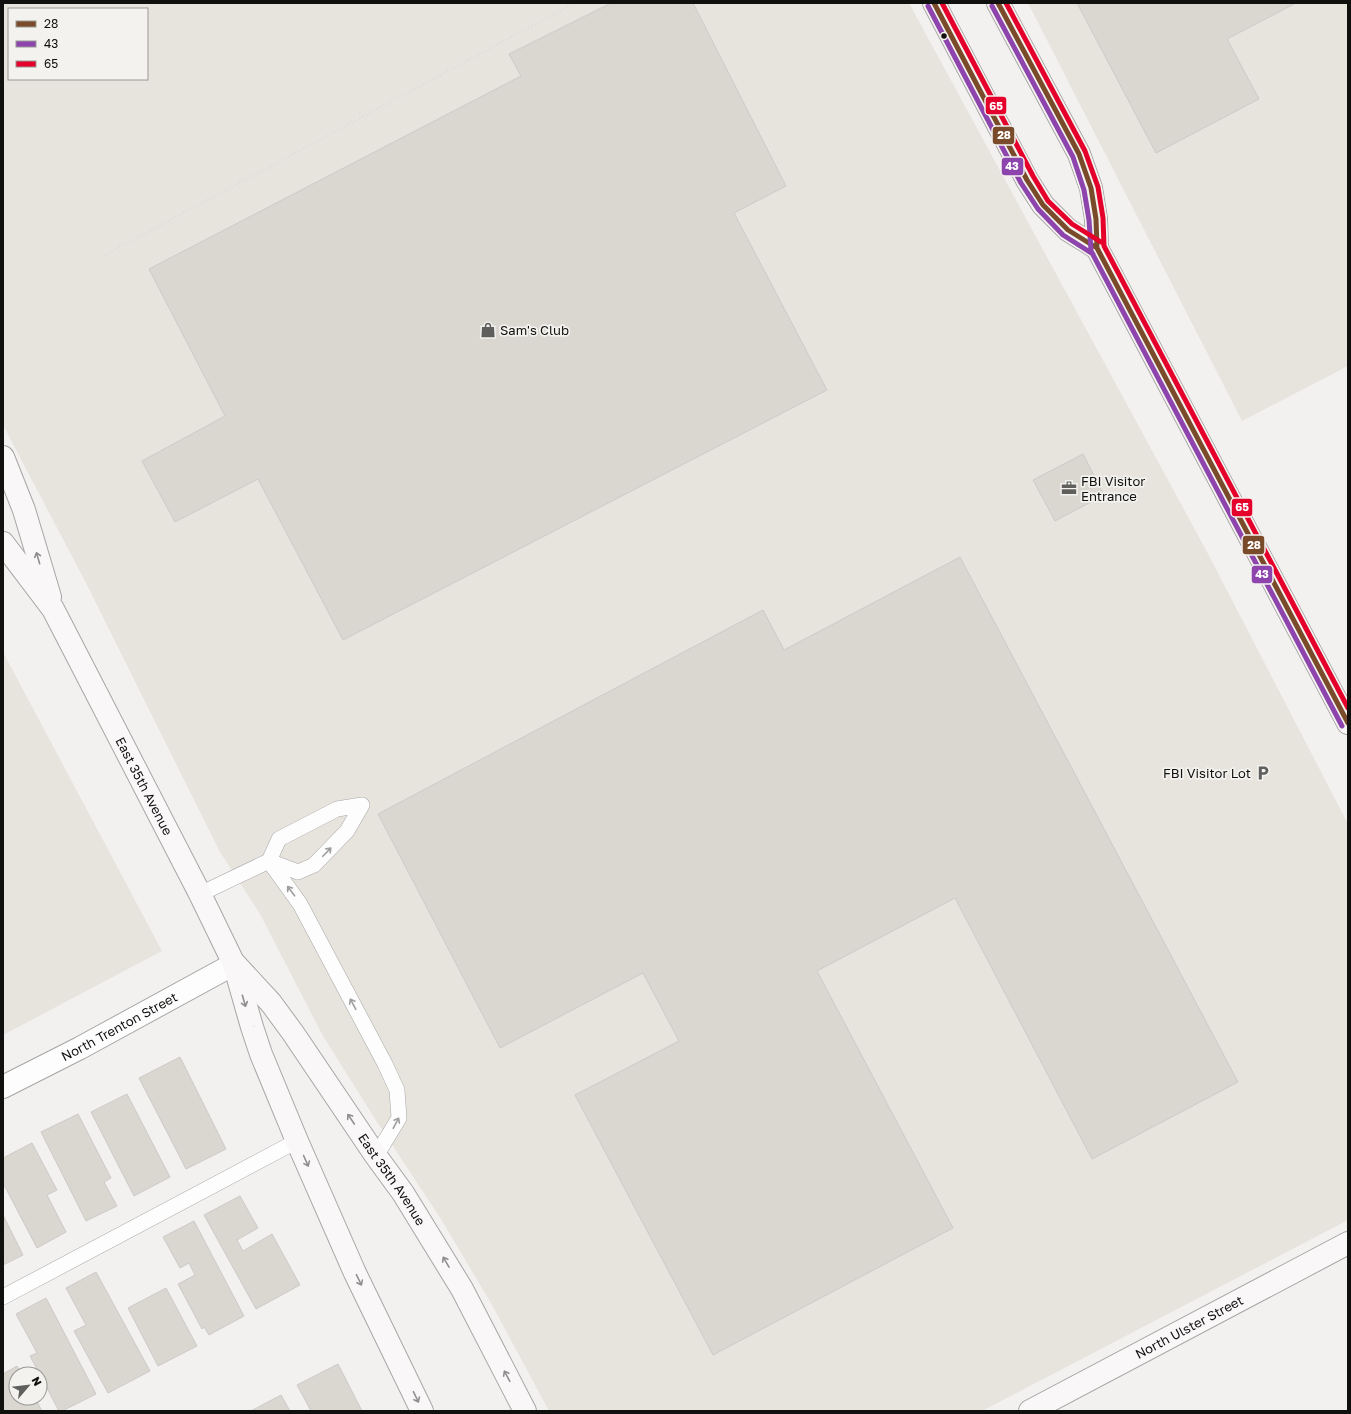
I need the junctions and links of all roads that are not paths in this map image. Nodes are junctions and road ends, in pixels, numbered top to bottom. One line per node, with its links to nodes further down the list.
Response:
1 (934, 3): 3 (street)
2 (998, 3): 3 (street)
3 (1097, 248): 7 (street)
4 (3, 456): 6 (street, East 35th Avenue, one-way to 4)
5 (3, 543): 6 (street, East 35th Avenue)
6 (53, 609): 9 (street, East 35th Avenue)
7 (1348, 723)
8 (268, 861): 8 (lane, one-way to 8); 9 (lane); 13 (lane, one-way to 8)
9 (200, 894): 10 (street, East 35th Avenue)
10 (234, 964): 11 (street, North Trenton Street); 12 (street, East 35th Avenue, one-way to 12); 13 (street, East 35th Avenue, one-way to 10)
11 (3, 1087)
12 (297, 1141): 15 (lane); 16 (street, East 35th Avenue, one-way to 16)
13 (376, 1156): 17 (street, East 35th Avenue, one-way to 13)
14 (1348, 1243): 18 (street, North Ulster Street)
15 (3, 1297)
16 (422, 1411)
17 (525, 1411)
18 (1030, 1411)

